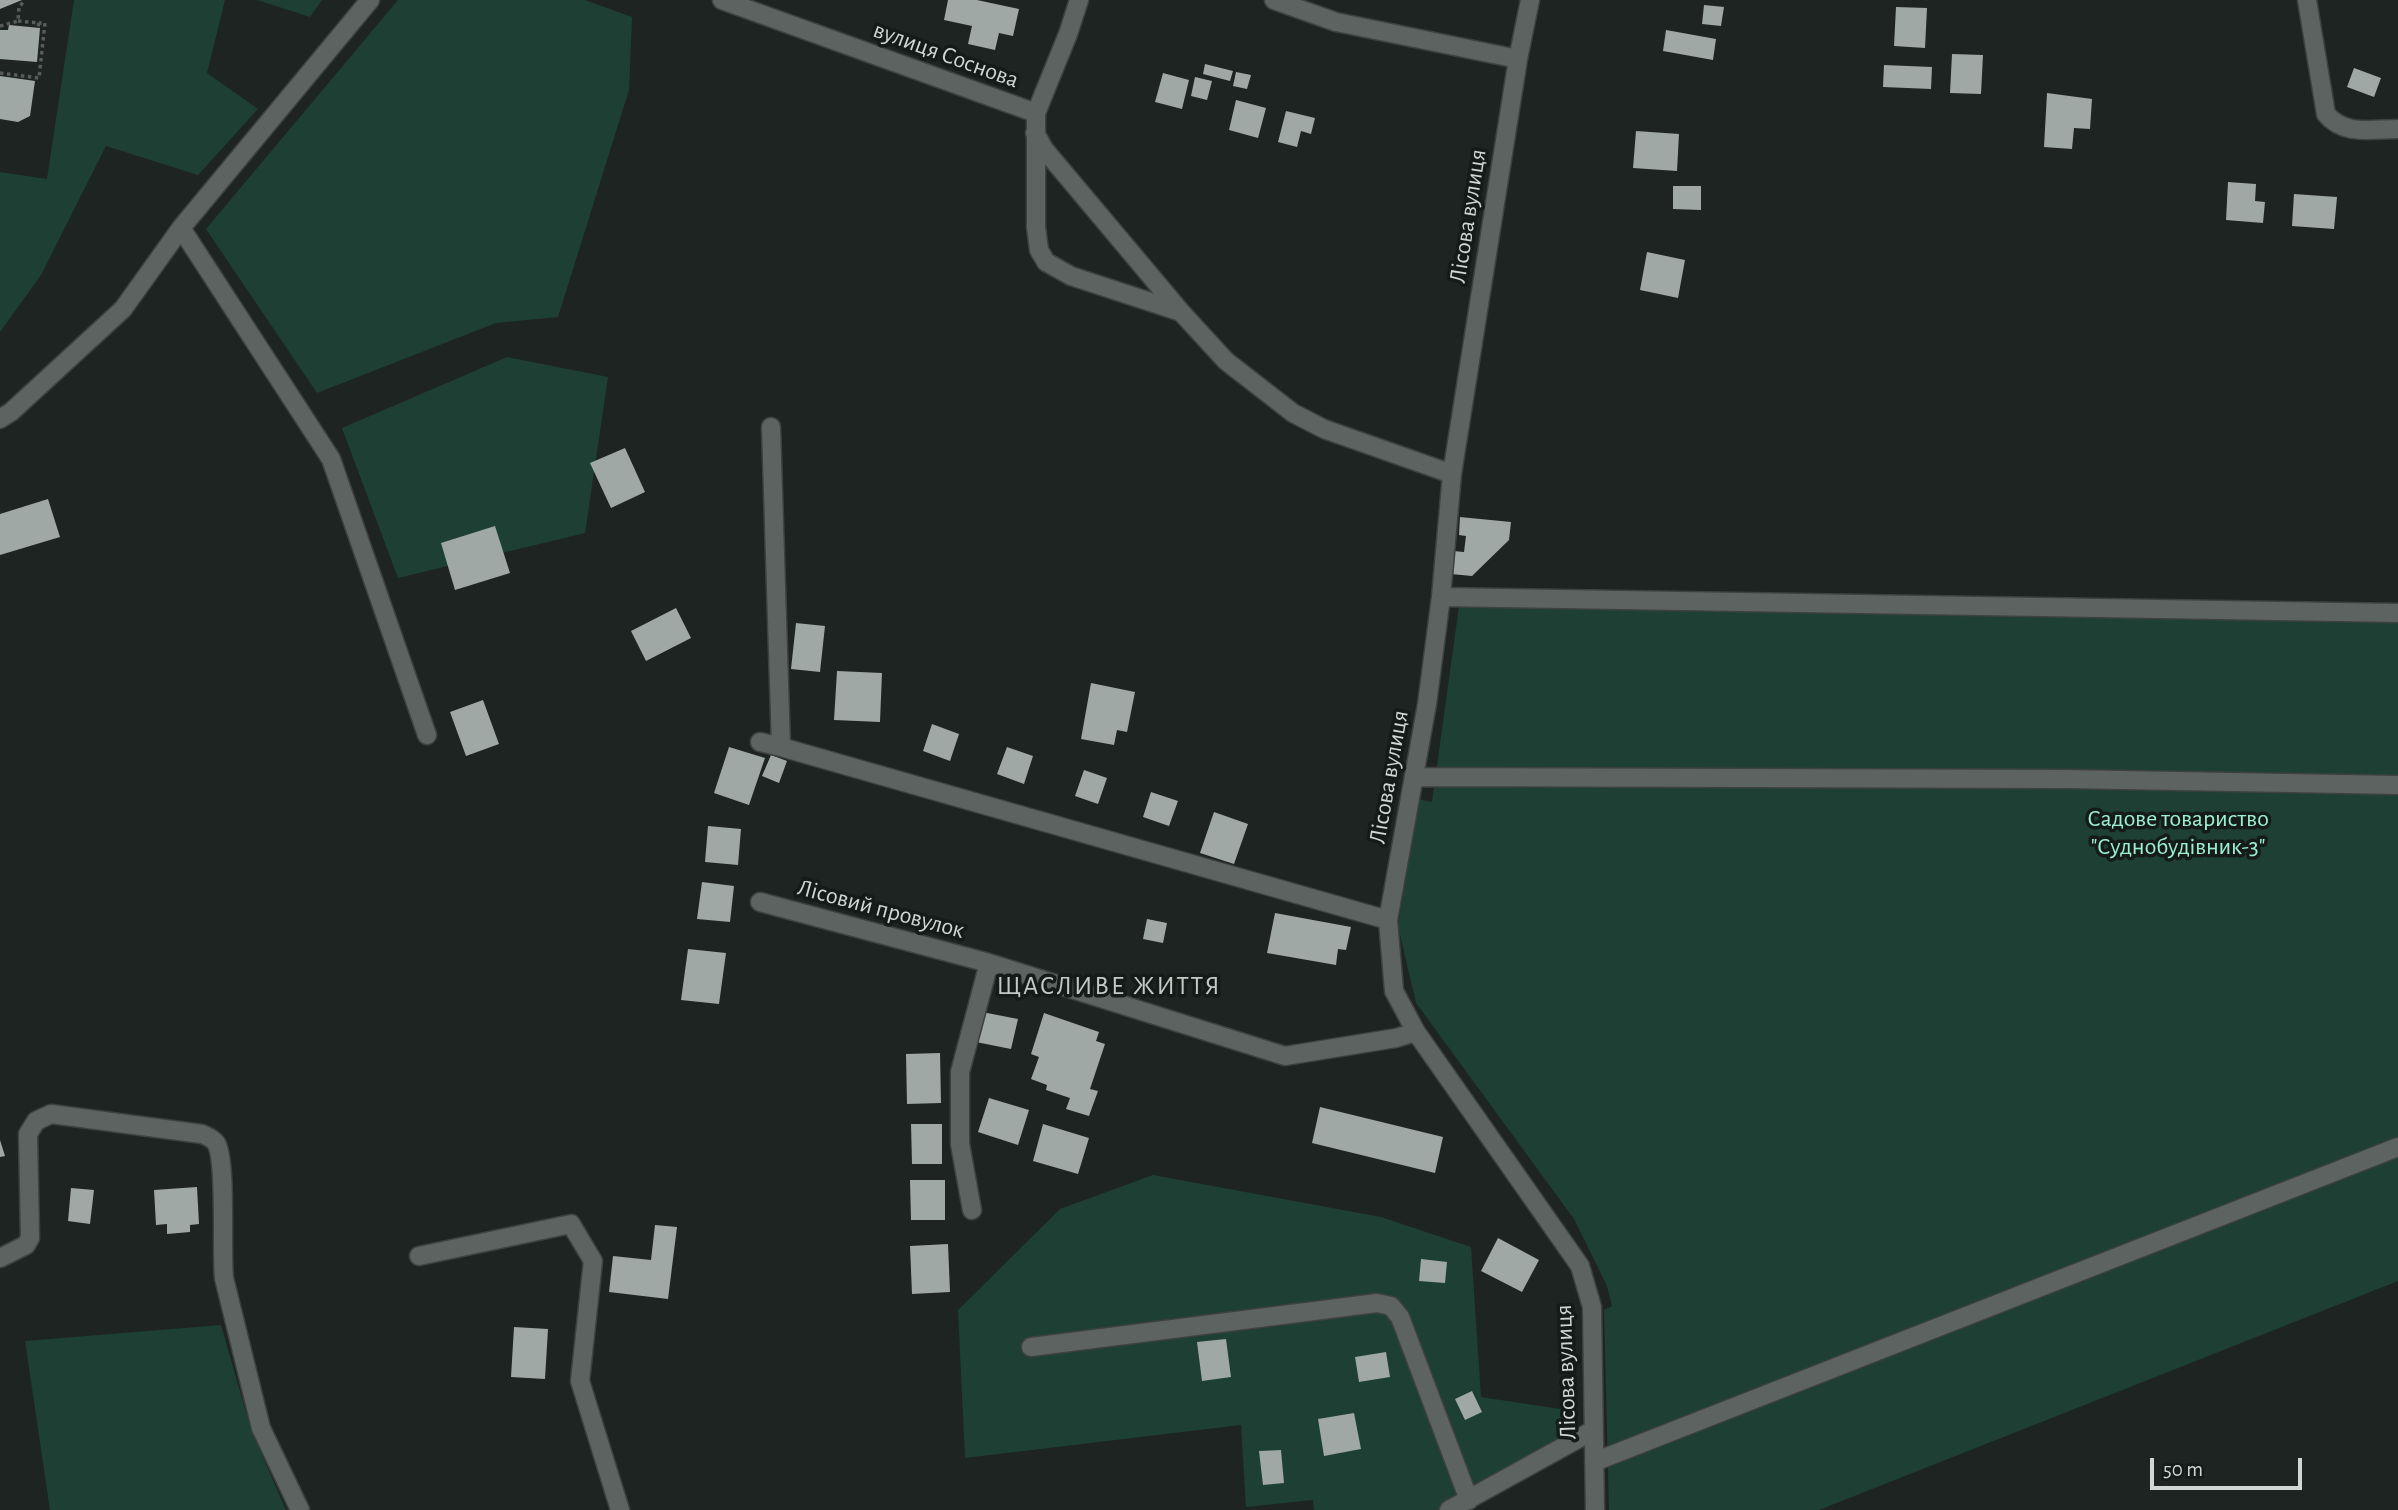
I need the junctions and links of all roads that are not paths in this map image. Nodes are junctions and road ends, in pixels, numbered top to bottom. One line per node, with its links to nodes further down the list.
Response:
1 (370, 0): 11 (street)
2 (722, 0): 8 (street, вулиця Соснова)
3 (1079, 0): 8 (street)
4 (1274, 0): 7 (street)
5 (1530, 0): 7 (street, Лісова вулиця)
6 (2307, 0): 9 (street)
7 (1518, 59): 15 (street, Лісова вулиця)
8 (1036, 113): 10 (street)
9 (2398, 129)
10 (1035, 133): 12 (street); 12 (street)
11 (181, 228): 13 (street); 18 (street)
12 (1181, 312): 15 (street)
13 (0, 419)
14 (771, 427): 20 (street)
15 (1452, 474): 16 (street, Лісова вулиця)
16 (1441, 597): 17 (street); 21 (street, Лісова вулиця)
17 (2398, 613)
18 (427, 735)
19 (760, 742): 20 (street)
20 (781, 747): 24 (street)
21 (1415, 777): 22 (street); 24 (street, Лісова вулиця)
22 (2398, 785)
23 (760, 902): 25 (street, Лісовий провулок)
24 (1388, 920): 26 (street, Лісова вулиця)
25 (989, 963): 26 (street, Лісовий провулок); 28 (street, Лісовий провулок)
26 (1416, 1032): 32 (street, Лісова вулиця)
27 (2398, 1147): 33 (street)
28 (972, 1210)
29 (419, 1256): 36 (street)
30 (0, 1258): 35 (street)
31 (1031, 1347): 34 (street)
32 (1592, 1431): 33 (street, Лісова вулиця); 34 (street)
33 (1594, 1462): 38 (street, Лісова вулиця)
34 (1469, 1500): 37 (street)
35 (300, 1510)
36 (620, 1510)
37 (1449, 1510)
38 (1595, 1510)

